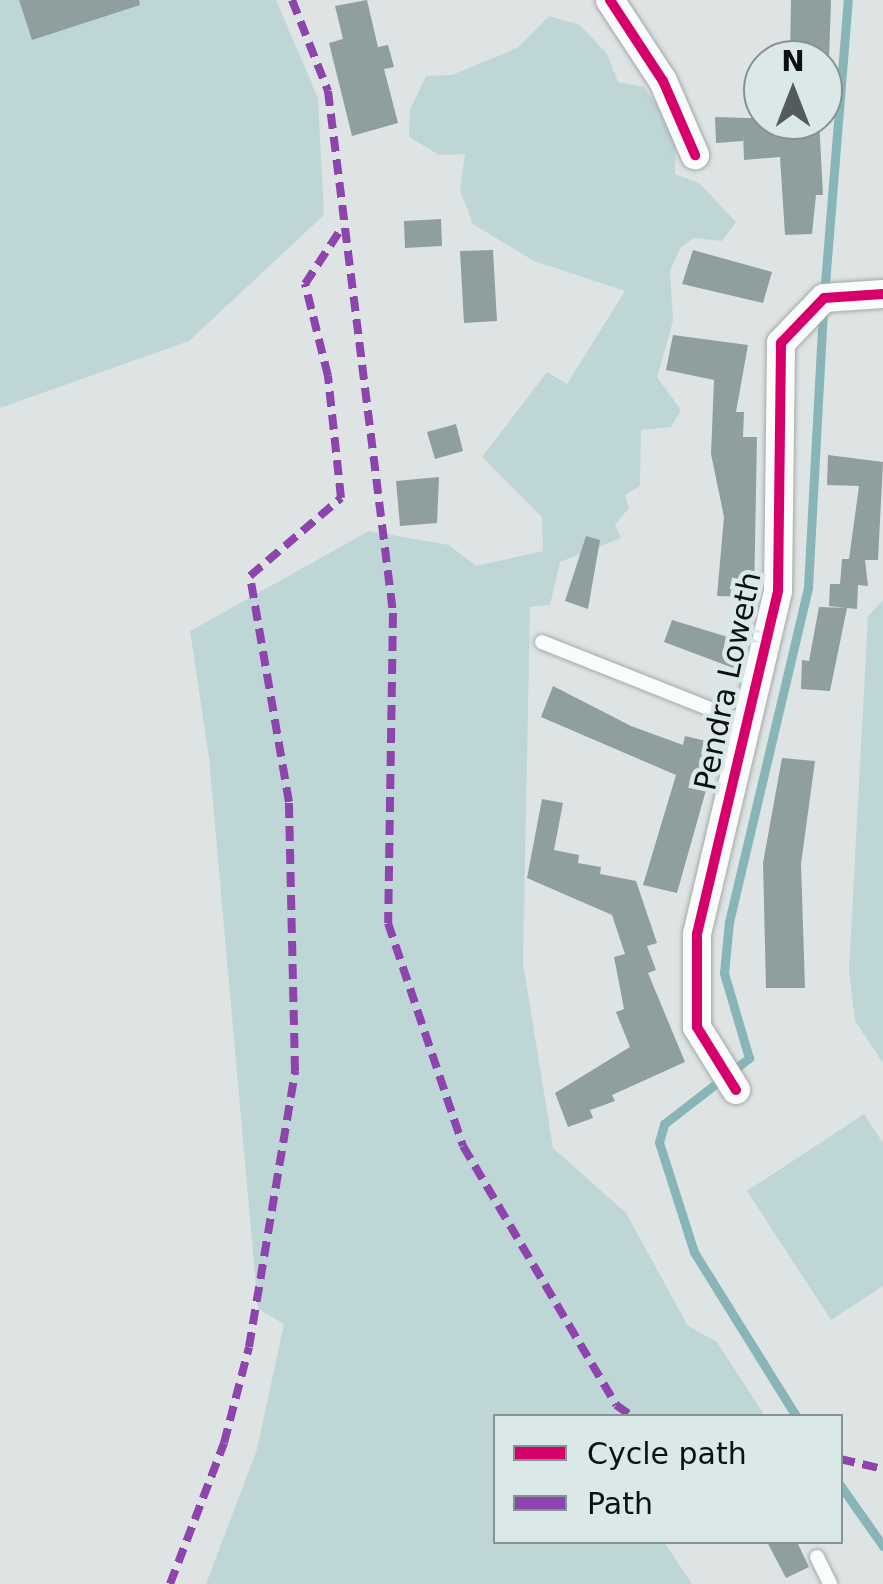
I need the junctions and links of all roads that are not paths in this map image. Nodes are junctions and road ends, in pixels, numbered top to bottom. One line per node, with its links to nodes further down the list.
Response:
1 (610, 0): 2 (street)
2 (695, 155)
3 (883, 294): 5 (street, Pendra Loweth)
4 (542, 642): 5 (lane)
5 (746, 723): 6 (street, Pendra Loweth)
6 (736, 1090)
7 (818, 1557): 8 (lane)
8 (830, 1584)

